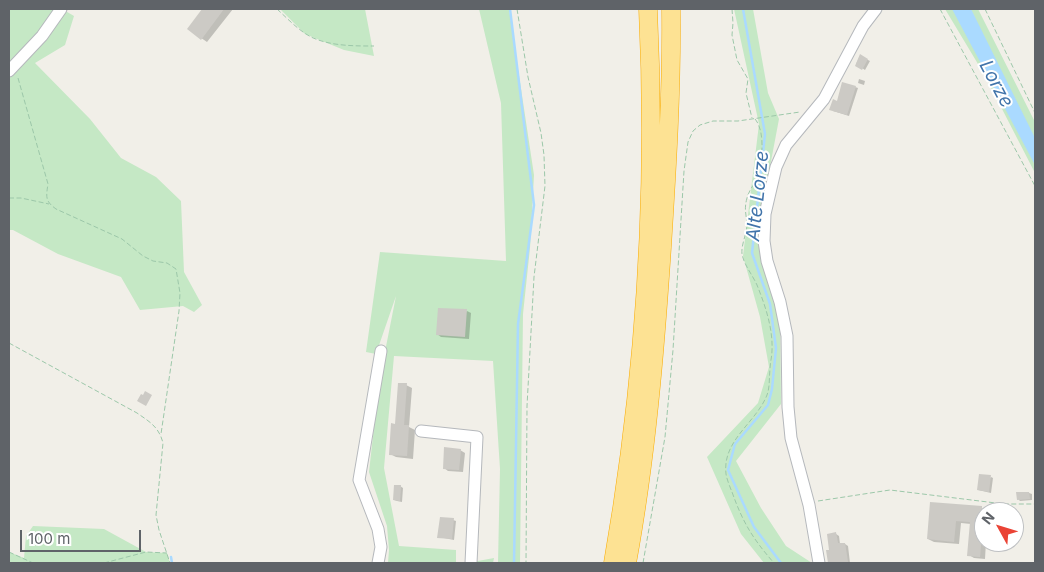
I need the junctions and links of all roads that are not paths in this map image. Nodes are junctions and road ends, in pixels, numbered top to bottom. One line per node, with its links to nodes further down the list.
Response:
1 (61, 9): 6 (street)
2 (648, 9): 12 (highway)
3 (661, 9): 7 (highway)
4 (671, 9): 7 (highway)
5 (876, 9): 14 (street)
6 (12, 68)
7 (662, 248): 13 (highway)
8 (381, 351): 10 (street)
9 (421, 431): 11 (street)
10 (378, 563)
11 (471, 563)
12 (613, 563)
13 (627, 563)
14 (819, 563)

